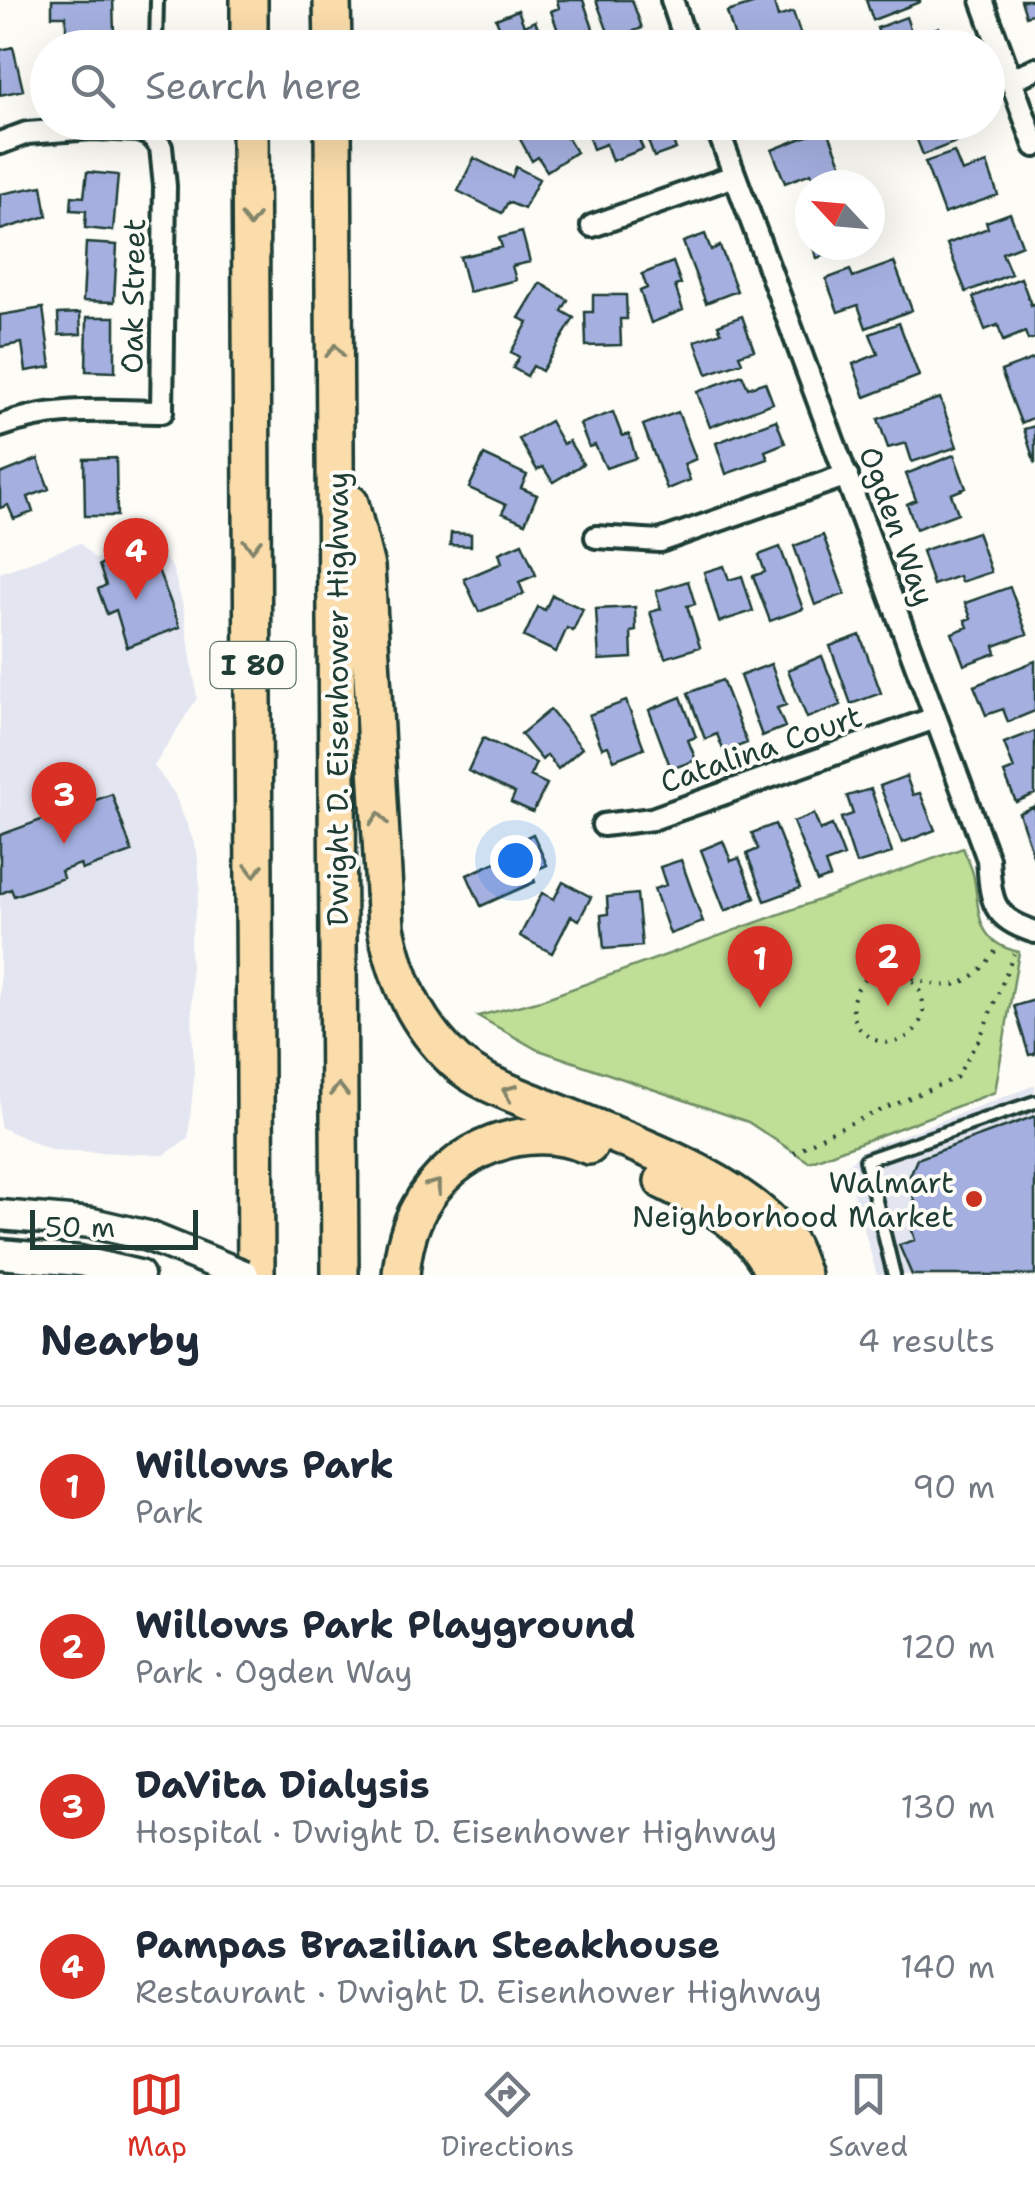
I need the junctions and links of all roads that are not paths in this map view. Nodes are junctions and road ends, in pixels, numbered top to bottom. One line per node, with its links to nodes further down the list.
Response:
1 (158, 0): 6 (lane)
2 (249, 0): 7 (highway)
3 (332, 0): 8 (highway)
4 (672, 0): 9 (street)
5 (982, 0): 10 (street)
6 (157, 30)
7 (249, 30)
8 (333, 30)
9 (682, 30)
10 (993, 30)
11 (1005, 63): 13 (street)
12 (1035, 70): 13 (street)
13 (1011, 80): 20 (street)
14 (30, 133): 19 (street)
15 (158, 140): 23 (street, Oak Street)
16 (250, 140): 31 (highway, I 80, one-way to 31)
17 (333, 140): 24 (highway, Dwight D. Eisenhower Highway / I 80, one-way to 17)
18 (721, 140): 21 (street, Ogden Way)
19 (0, 144)
20 (1035, 146)
21 (734, 176): 22 (street); 25 (street, Ogden Way)
22 (592, 226)
23 (0, 426)
24 (336, 449): 37 (highway, Dwight D. Eisenhower Highway / I 80, one-way to 24); 40 (highway, one-way to 24)
25 (847, 475): 26 (street); 27 (street, Ogden Way)
26 (596, 537)
27 (935, 718): 28 (street, Catalina Court); 29 (street, Ogden Way)
28 (604, 825)
29 (1035, 932)
30 (1035, 1102): 41 (lane)
31 (256, 1208): 35 (highway); 36 (highway, I 80)
32 (0, 1216): 35 (main road, bridge)
33 (0, 1254): 34 (main road)
34 (139, 1275)
35 (243, 1275)
36 (256, 1275)
37 (340, 1275)
38 (400, 1275): 39 (highway, one-way to 39)
39 (775, 1275)
40 (802, 1275)
41 (894, 1275)

